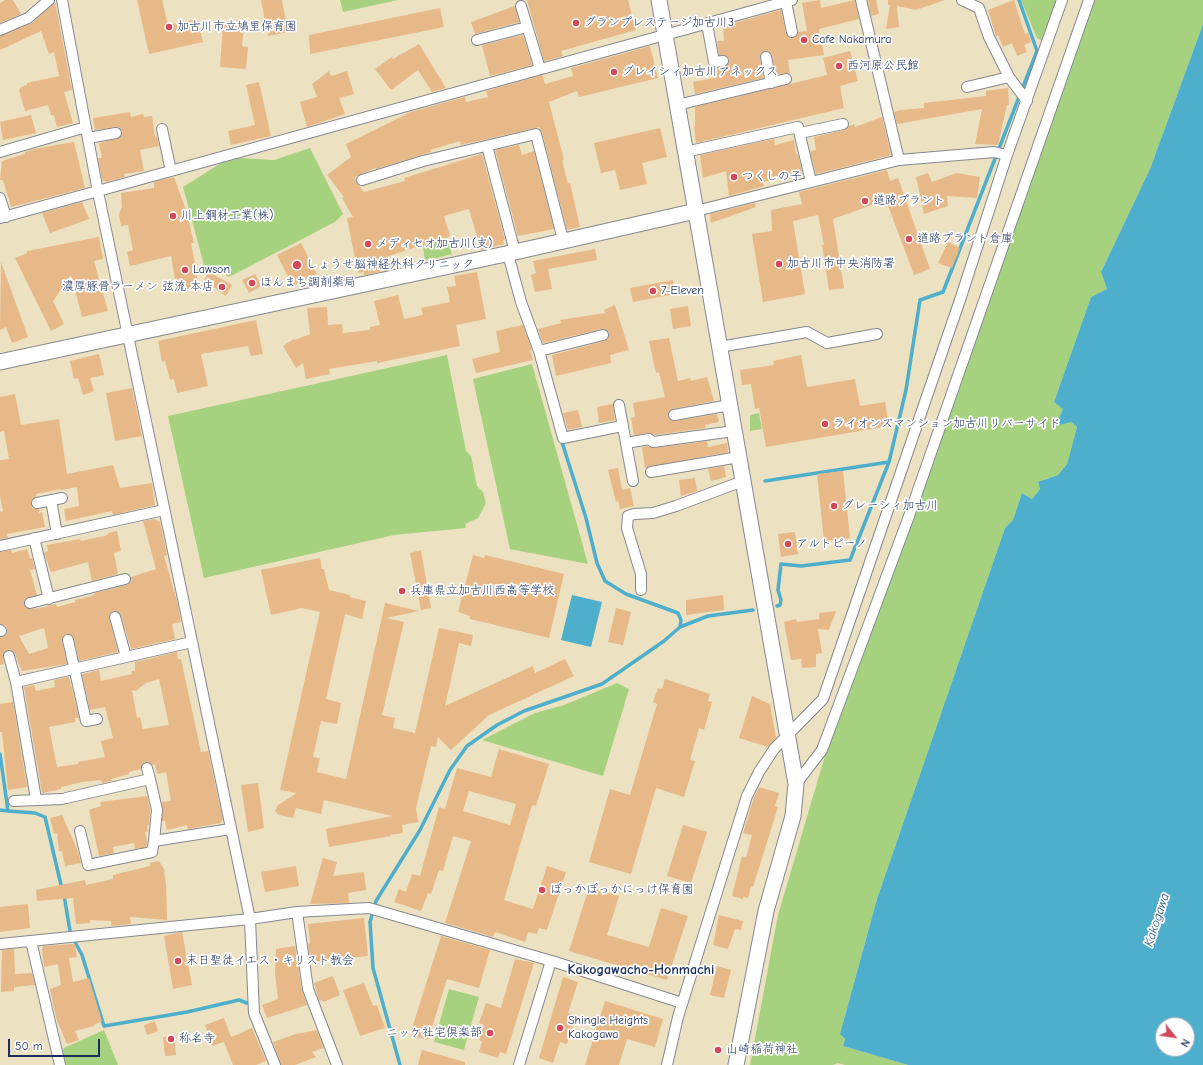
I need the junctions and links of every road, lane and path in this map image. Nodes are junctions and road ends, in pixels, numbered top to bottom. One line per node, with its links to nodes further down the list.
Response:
1 (49, 0): 12 (street)
2 (62, 0): 26 (street)
3 (659, 0): 14 (street)
4 (861, 0): 35 (street)
5 (962, 0): 19 (street)
6 (1062, 0): 23 (street)
7 (1089, 0): 83 (street)
8 (789, 1): 10 (street); 13 (street)
9 (521, 6): 11 (street)
10 (707, 24): 14 (street); 17 (street)
11 (527, 27): 15 (street); 18 (street)
12 (0, 30)
13 (792, 32)
14 (665, 35): 18 (street); 24 (street)
15 (477, 40)
16 (766, 57): 21 (street)
17 (723, 60)
18 (540, 69): 36 (street)
19 (1009, 78): 22 (street); 23 (street)
20 (786, 79): 21 (street)
21 (771, 83): 24 (street)
22 (967, 87)
23 (1027, 102): 34 (street)
24 (677, 105): 33 (street)
25 (843, 124): 29 (street)
26 (86, 127): 30 (street); 32 (street)
27 (162, 129): 36 (street)
28 (116, 133): 30 (street)
29 (800, 133): 33 (street); 38 (street)
30 (88, 138): 39 (street)
31 (487, 146): 37 (street); 43 (street); 44 (street)
32 (0, 152)
33 (686, 152): 41 (street)
34 (1007, 155): 35 (street); 80 (street)
35 (900, 160): 38 (street)
36 (171, 171): 39 (street)
37 (362, 180)
38 (811, 182): 41 (street)
39 (98, 192): 42 (street); 46 (street)
40 (0, 198): 42 (street)
41 (696, 211): 43 (street); 48 (street)
42 (3, 218)
43 (563, 240): 44 (street)
44 (511, 253): 46 (street); 49 (street)
45 (877, 334): 48 (street)
46 (128, 335): 50 (street); 64 (street)
47 (603, 335): 49 (street)
48 (719, 347): 51 (street)
49 (539, 351): 54 (street)
50 (0, 362)
51 (730, 405): 53 (street); 55 (street)
52 (619, 406): 54 (street)
53 (674, 415)
54 (622, 426): 56 (street)
55 (734, 431): 56 (street); 57 (street)
56 (626, 443): 59 (street)
57 (739, 457): 58 (street); 60 (street)
58 (651, 472)
59 (634, 481)
60 (743, 481): 69 (street); 80 (street)
61 (62, 498): 62 (street)
62 (51, 500): 63 (street); 65 (street)
63 (37, 503)
64 (164, 510): 65 (street); 74 (street)
65 (56, 534): 66 (street)
66 (34, 538): 67 (street); 70 (street)
67 (0, 546)
68 (125, 579): 70 (street)
69 (640, 590)
70 (49, 599): 71 (street)
71 (30, 603)
72 (115, 617): 76 (street)
73 (68, 640): 77 (street)
74 (192, 642): 76 (street); 86 (street)
75 (9, 656): 78 (street)
76 (126, 657): 77 (street)
77 (75, 668): 78 (street); 79 (street)
78 (16, 682): 84 (street)
79 (97, 719)
80 (789, 735): 83 (street); 94 (street)
81 (147, 768): 82 (street)
82 (150, 779): 84 (street); 88 (street)
83 (796, 784): 100 (street)
84 (36, 799): 85 (street)
85 (14, 801)
86 (230, 829): 88 (street); 90 (street)
87 (80, 831): 88 (street)
88 (154, 841)
89 (297, 912): 90 (street); 93 (street); 97 (street)
90 (250, 919): 91 (street); 96 (street)
91 (31, 941): 92 (street); 95 (street)
92 (0, 944)
93 (551, 961): 94 (street); 98 (street)
94 (682, 1003): 99 (street)
95 (60, 1065)
96 (275, 1065)
97 (337, 1065)
98 (519, 1065)
99 (667, 1065)
100 (736, 1065)

